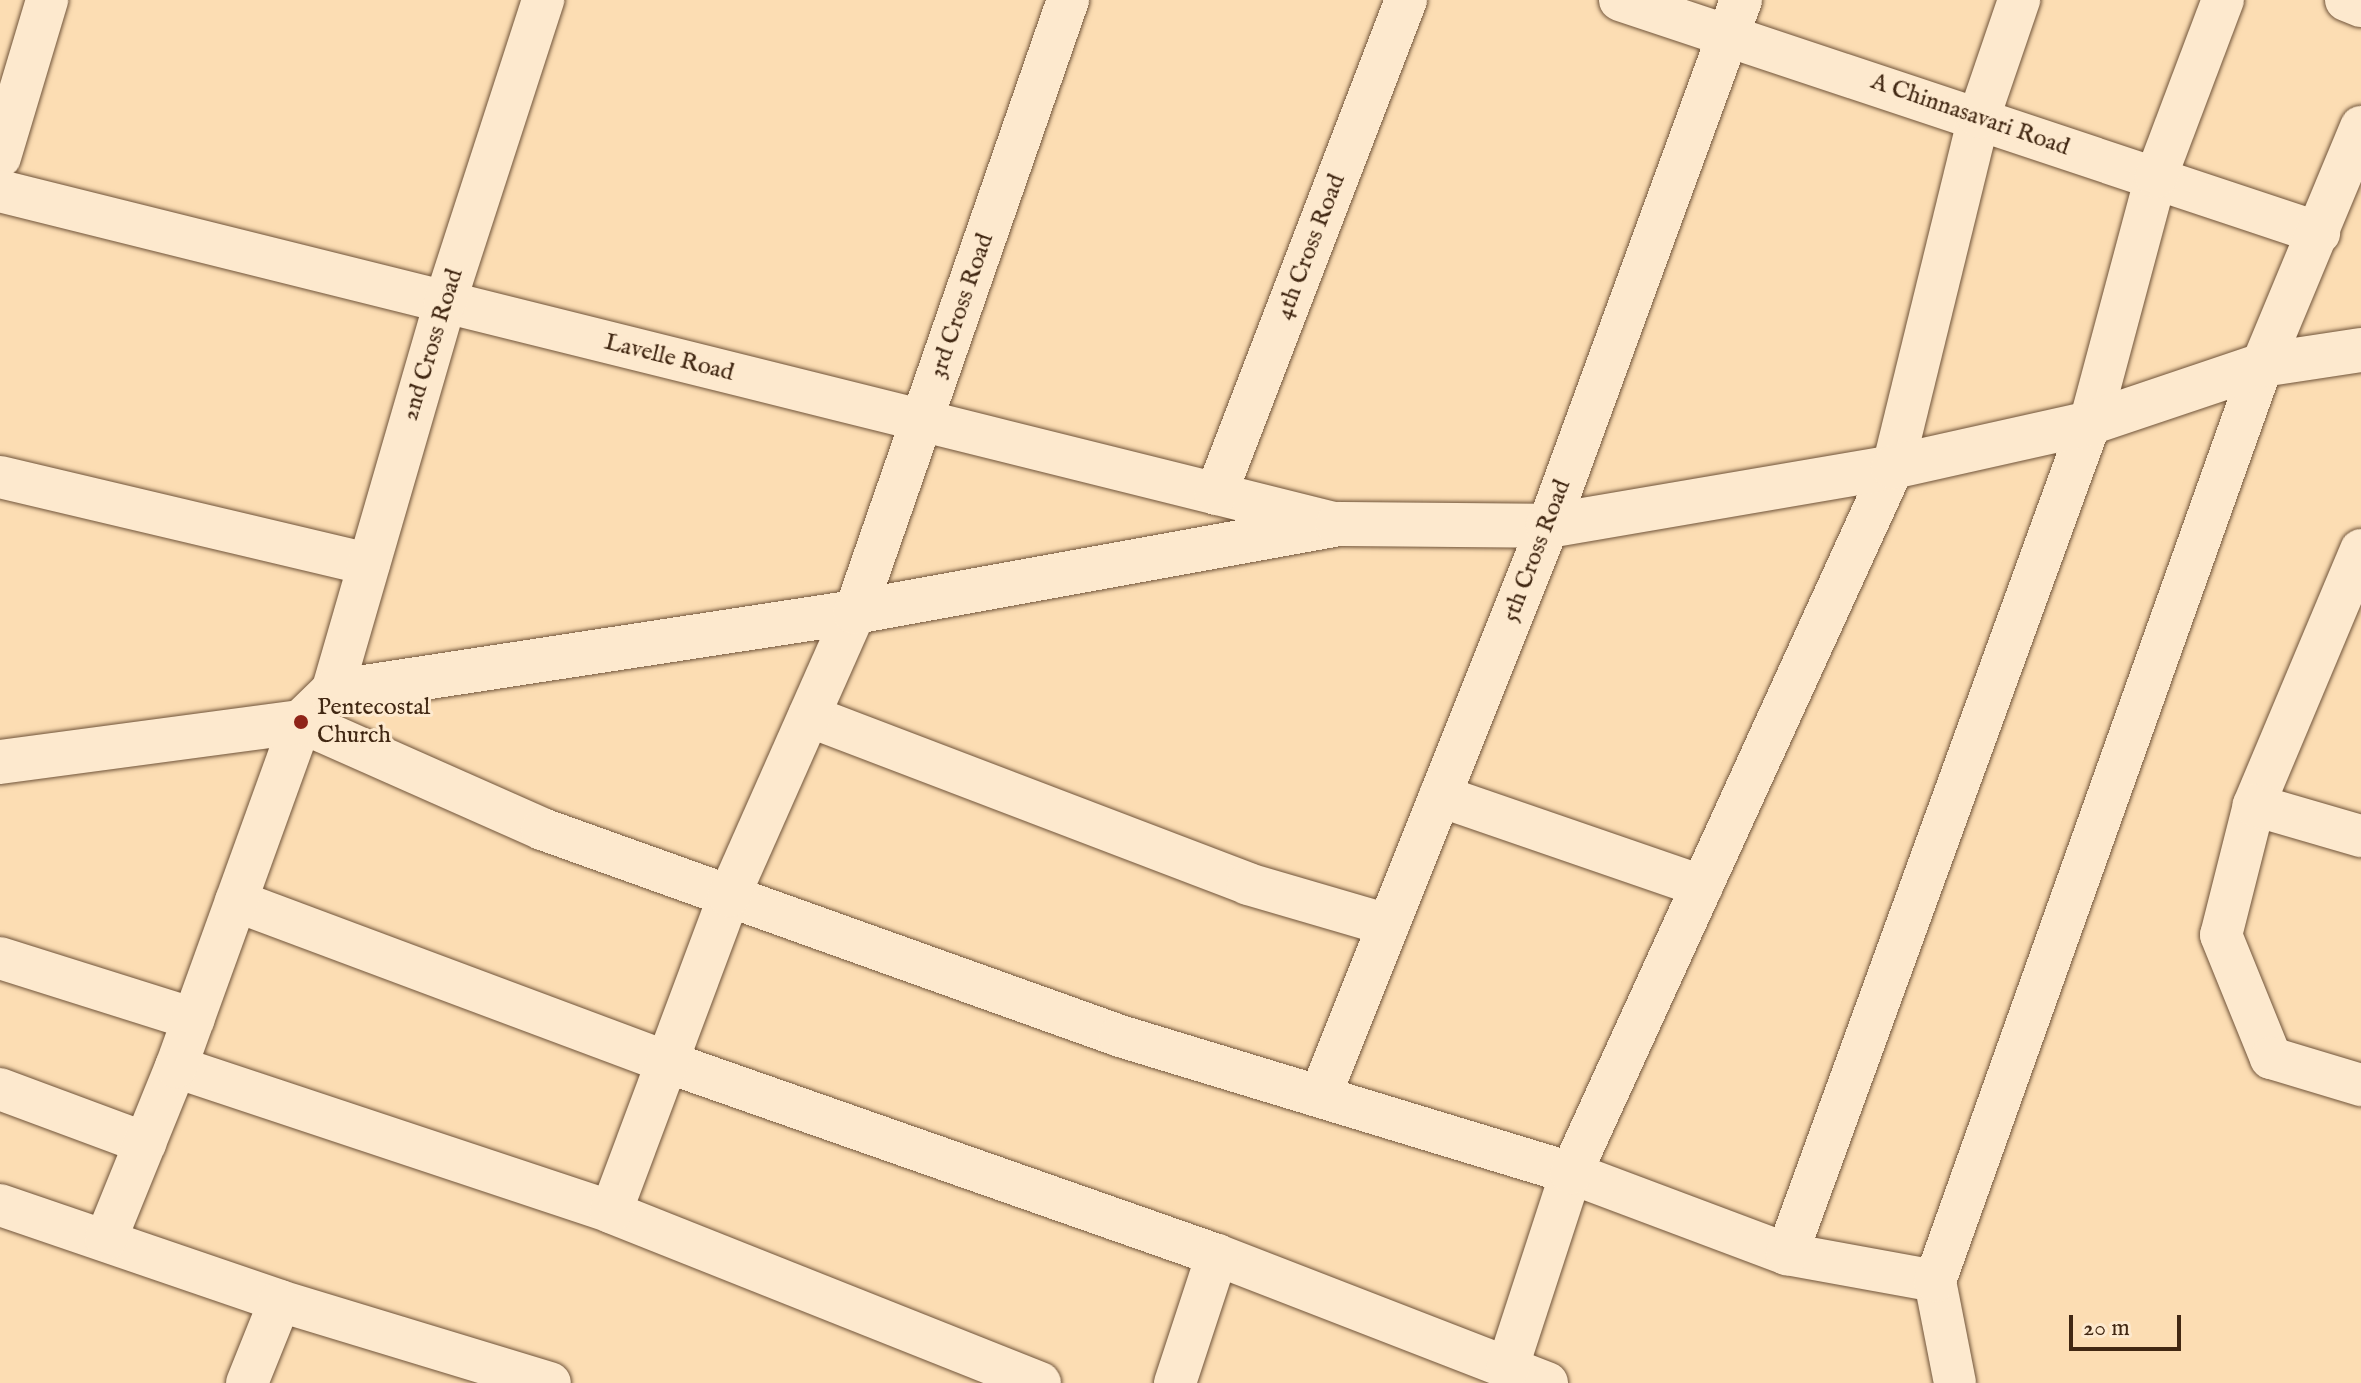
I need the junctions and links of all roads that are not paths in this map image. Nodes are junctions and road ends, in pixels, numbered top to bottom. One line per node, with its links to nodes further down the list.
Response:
1 (47, 0): 13 (street)
2 (543, 0): 17 (street, 2nd Cross Road)
3 (1068, 0): 20 (street, 3rd Cross Road)
4 (1406, 0): 24 (street, 4th Cross Road)
5 (1620, 0): 10 (street, A Chinnasavari Road)
6 (2019, 0): 11 (street)
7 (2223, 0): 14 (street)
8 (2346, 0): 9 (street)
9 (2361, 6)
10 (1735, 17): 11 (street, A Chinnasavari Road); 26 (street, 5th Cross Road)
11 (1979, 117): 14 (street, A Chinnasavari Road); 22 (street)
12 (2361, 127): 16 (street)
13 (0, 157)
14 (2156, 177): 16 (street, A Chinnasavari Road); 21 (street)
15 (0, 191): 17 (street, Lavelle Road)
16 (2319, 233): 19 (street)
17 (445, 302): 20 (street, Lavelle Road); 28 (street, 2nd Cross Road)
18 (2361, 350): 19 (street)
19 (2262, 365): 21 (street); 55 (street)
20 (921, 422): 24 (street, Lavelle Road); 29 (street, 3rd Cross Road)
21 (2090, 423): 22 (street); 53 (street)
22 (1893, 467): 26 (street); 37 (street)
23 (0, 477): 28 (street)
24 (1216, 494): 25 (street, Lavelle Road)
25 (1338, 524): 26 (street); 29 (street)
26 (1548, 526): 34 (street, 5th Cross Road)
27 (2361, 550): 35 (street)
28 (369, 564): 30 (street, 2nd Cross Road)
29 (855, 612): 30 (street); 31 (street, 3rd Cross Road)
30 (332, 692): 32 (street)
31 (809, 716): 38 (street, 3rd Cross Road); 40 (street)
32 (301, 722): 33 (street); 38 (street); 39 (street)
33 (0, 762)
34 (1440, 796): 37 (street); 40 (street, 5th Cross Road)
35 (2254, 805): 36 (street); 45 (street)
36 (2361, 836)
37 (1702, 886): 49 (street)
38 (729, 896): 43 (street, 3rd Cross Road); 47 (street)
39 (236, 901): 42 (street); 43 (street)
40 (1388, 925): 47 (street, 5th Cross Road)
41 (0, 958): 42 (street)
42 (194, 1019): 44 (street)
43 (667, 1062): 51 (street, 3rd Cross Road); 54 (street)
44 (176, 1067): 48 (street); 51 (street)
45 (2361, 1085)
46 (0, 1089): 48 (street)
47 (1320, 1096): 49 (street)
48 (145, 1143): 52 (street)
49 (1571, 1173): 53 (street); 57 (street)
50 (0, 1205): 52 (street)
51 (611, 1212): 60 (street)
52 (106, 1239): 56 (street)
53 (1787, 1254): 55 (street)
54 (1217, 1255): 57 (street); 61 (street)
55 (1935, 1281): 63 (street)
56 (280, 1301): 58 (street); 59 (street)
57 (1507, 1369): 62 (street)
58 (247, 1383)
59 (550, 1383)
60 (1040, 1383)
61 (1175, 1383)
62 (1547, 1383)
63 (1955, 1383)

